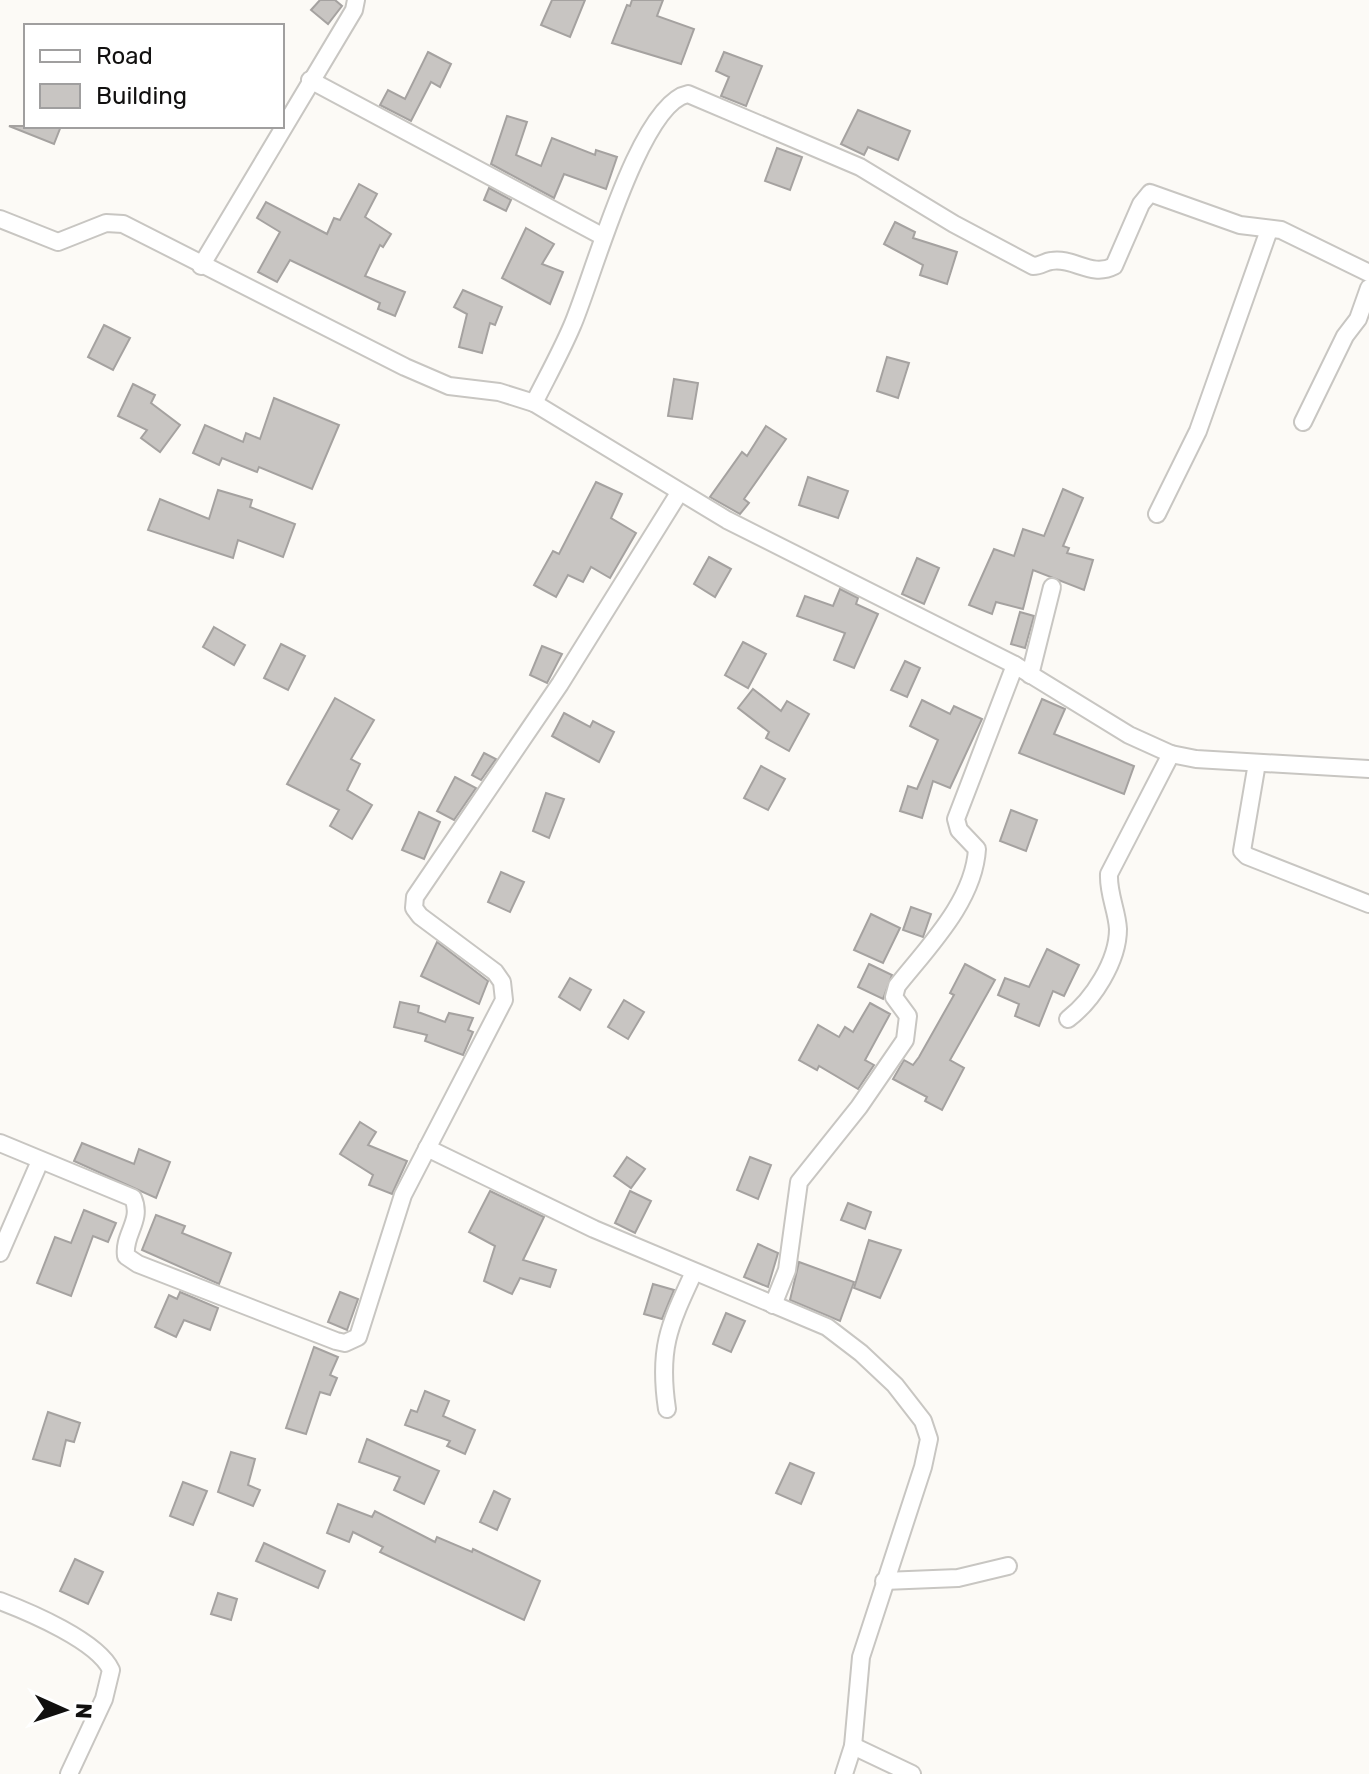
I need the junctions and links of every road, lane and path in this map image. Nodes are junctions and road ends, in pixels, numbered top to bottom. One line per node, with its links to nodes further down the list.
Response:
1 (356, 0): 2 (street)
2 (310, 80): 3 (street); 7 (street)
3 (284, 124)
4 (282, 128): 8 (street)
5 (0, 219): 8 (street)
6 (1269, 230): 7 (street); 9 (street); 14 (street)
7 (602, 236): 11 (street)
8 (201, 266): 11 (street)
9 (1369, 273)
10 (1369, 288): 12 (street)
11 (534, 403): 13 (street)
12 (1303, 422)
13 (679, 493): 16 (street); 24 (street)
14 (1157, 514)
15 (1052, 587): 17 (street)
16 (1015, 665): 17 (street); 28 (street)
17 (1030, 675): 18 (street)
18 (1171, 754): 19 (street); 22 (street)
19 (1257, 763): 20 (street); 21 (street)
20 (1369, 769)
21 (1369, 904)
22 (1068, 1019)
23 (0, 1143): 25 (street)
24 (427, 1148): 25 (street); 27 (street)
25 (40, 1161): 26 (street)
26 (0, 1253)
27 (694, 1272): 28 (street); 29 (street)
28 (773, 1305): 31 (street)
29 (667, 1409)
30 (1008, 1566): 31 (street)
31 (884, 1581): 33 (street)
32 (0, 1601): 34 (street)
33 (853, 1746): 35 (street); 36 (street)
34 (69, 1774)
35 (844, 1774)
36 (912, 1774)

